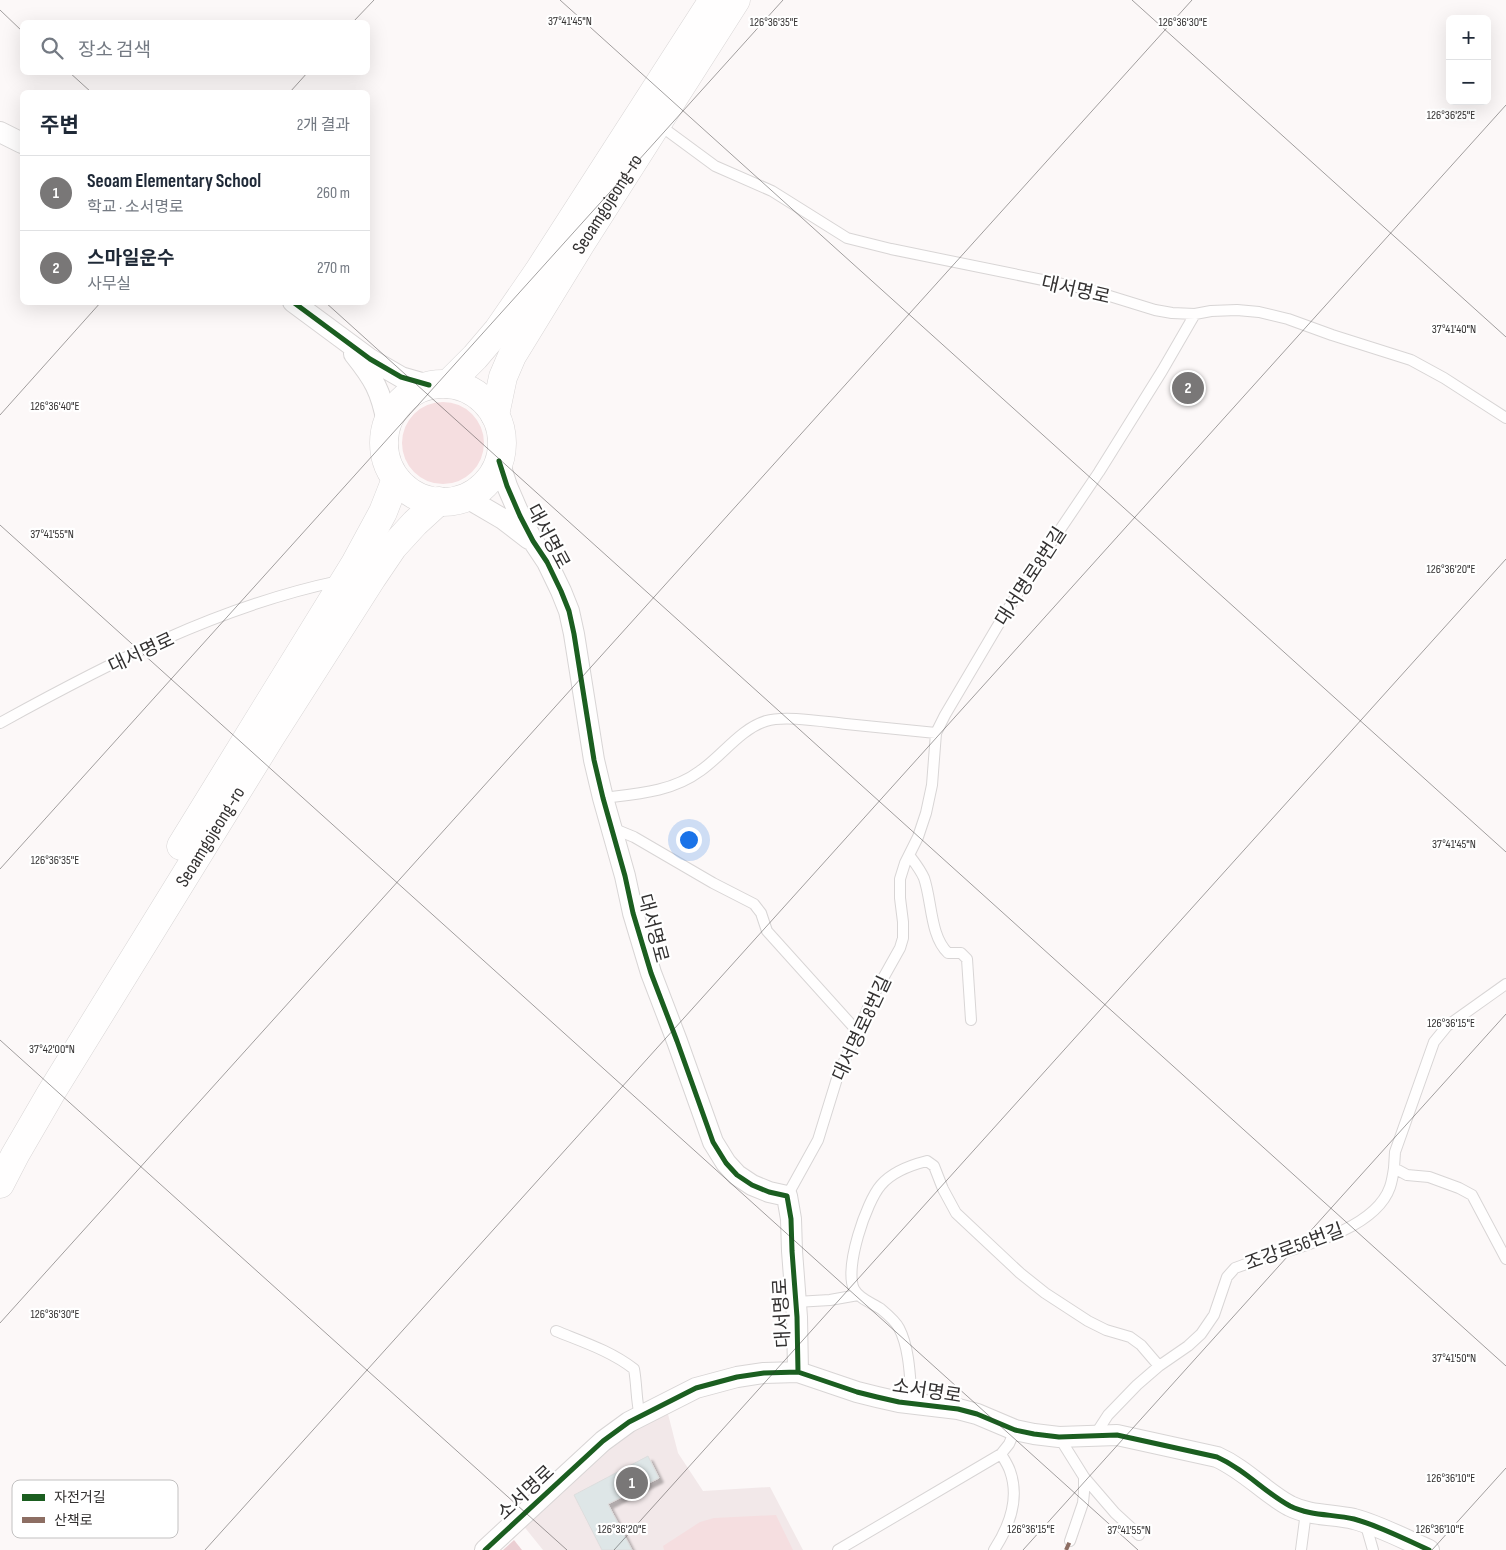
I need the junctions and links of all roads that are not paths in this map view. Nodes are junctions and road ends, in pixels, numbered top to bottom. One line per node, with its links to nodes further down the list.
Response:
1 (713, 0): 9 (main road, Seoamgojeong-ro)
2 (736, 0): 3 (main road, Seoamgojeong-ro)
3 (657, 124): 7 (lane, 대서명로); 10 (main road, Seoamgojeong-ro)
4 (0, 132): 5 (street)
5 (20, 142)
6 (297, 305): 8 (street)
7 (1195, 314): 11 (lane, 대서명로); 20 (lane, 대서명로8번길)
8 (342, 339): 9 (street); 12 (street)
9 (439, 384): 10 (main road); 12 (main road)
10 (495, 415): 13 (main road)
11 (1506, 418)
12 (387, 423): 14 (main road)
13 (499, 461): 15 (main road); 17 (street, 대서명로)
14 (396, 479): 16 (main road); 18 (main road, Seoamgojeong-ro)
15 (467, 498): 16 (main road); 17 (street)
16 (439, 501): 29 (main road, Seoamgojeong-ro)
17 (533, 541): 21 (street, 대서명로)
18 (345, 579): 19 (lane, 대서명로); 27 (main road, Seoamgojeong-ro)
19 (0, 724)
20 (936, 734): 21 (lane); 23 (lane, 대서명로8번길)
21 (603, 798): 22 (street, 대서명로)
22 (611, 828): 26 (lane); 30 (street, 대서명로)
23 (909, 855): 25 (lane); 26 (lane, 대서명로8번길)
24 (1506, 984): 28 (lane, 조강로56번길)
25 (971, 1020)
26 (858, 1032): 30 (lane, 대서명로8번길)
27 (0, 1144)
28 (1394, 1168): 31 (lane); 35 (lane, 조강로56번길)
29 (0, 1184)
30 (787, 1196): 33 (street, 대서명로)
31 (1506, 1259)
32 (858, 1295): 33 (lane); 35 (lane); 37 (lane, 소서명로)
33 (796, 1302): 36 (street, 대서명로)
34 (556, 1332): 38 (lane)
35 (1159, 1366): 40 (lane, 조강로56번길)
36 (798, 1372): 37 (street, 소서명로); 38 (street, 소서명로)
37 (912, 1403): 39 (street, 소서명로)
38 (640, 1416): 48 (street, 소서명로)
39 (1015, 1430): 41 (street, 소서명로); 42 (lane)
40 (1095, 1435): 41 (street, 소서명로); 44 (street, 소서명로)
41 (1059, 1437): 43 (lane)
42 (1001, 1454): 49 (lane); 50 (lane)
43 (1084, 1477): 46 (lane); 47 (lane)
44 (1306, 1512): 45 (street, 소서명로); 51 (lane)
45 (1365, 1522): 52 (lane); 53 (street, 소서명로)
46 (1139, 1535)
47 (1070, 1541)
48 (485, 1550)
49 (838, 1550)
50 (994, 1550)
51 (1301, 1550)
52 (1373, 1550)
53 (1428, 1550)

